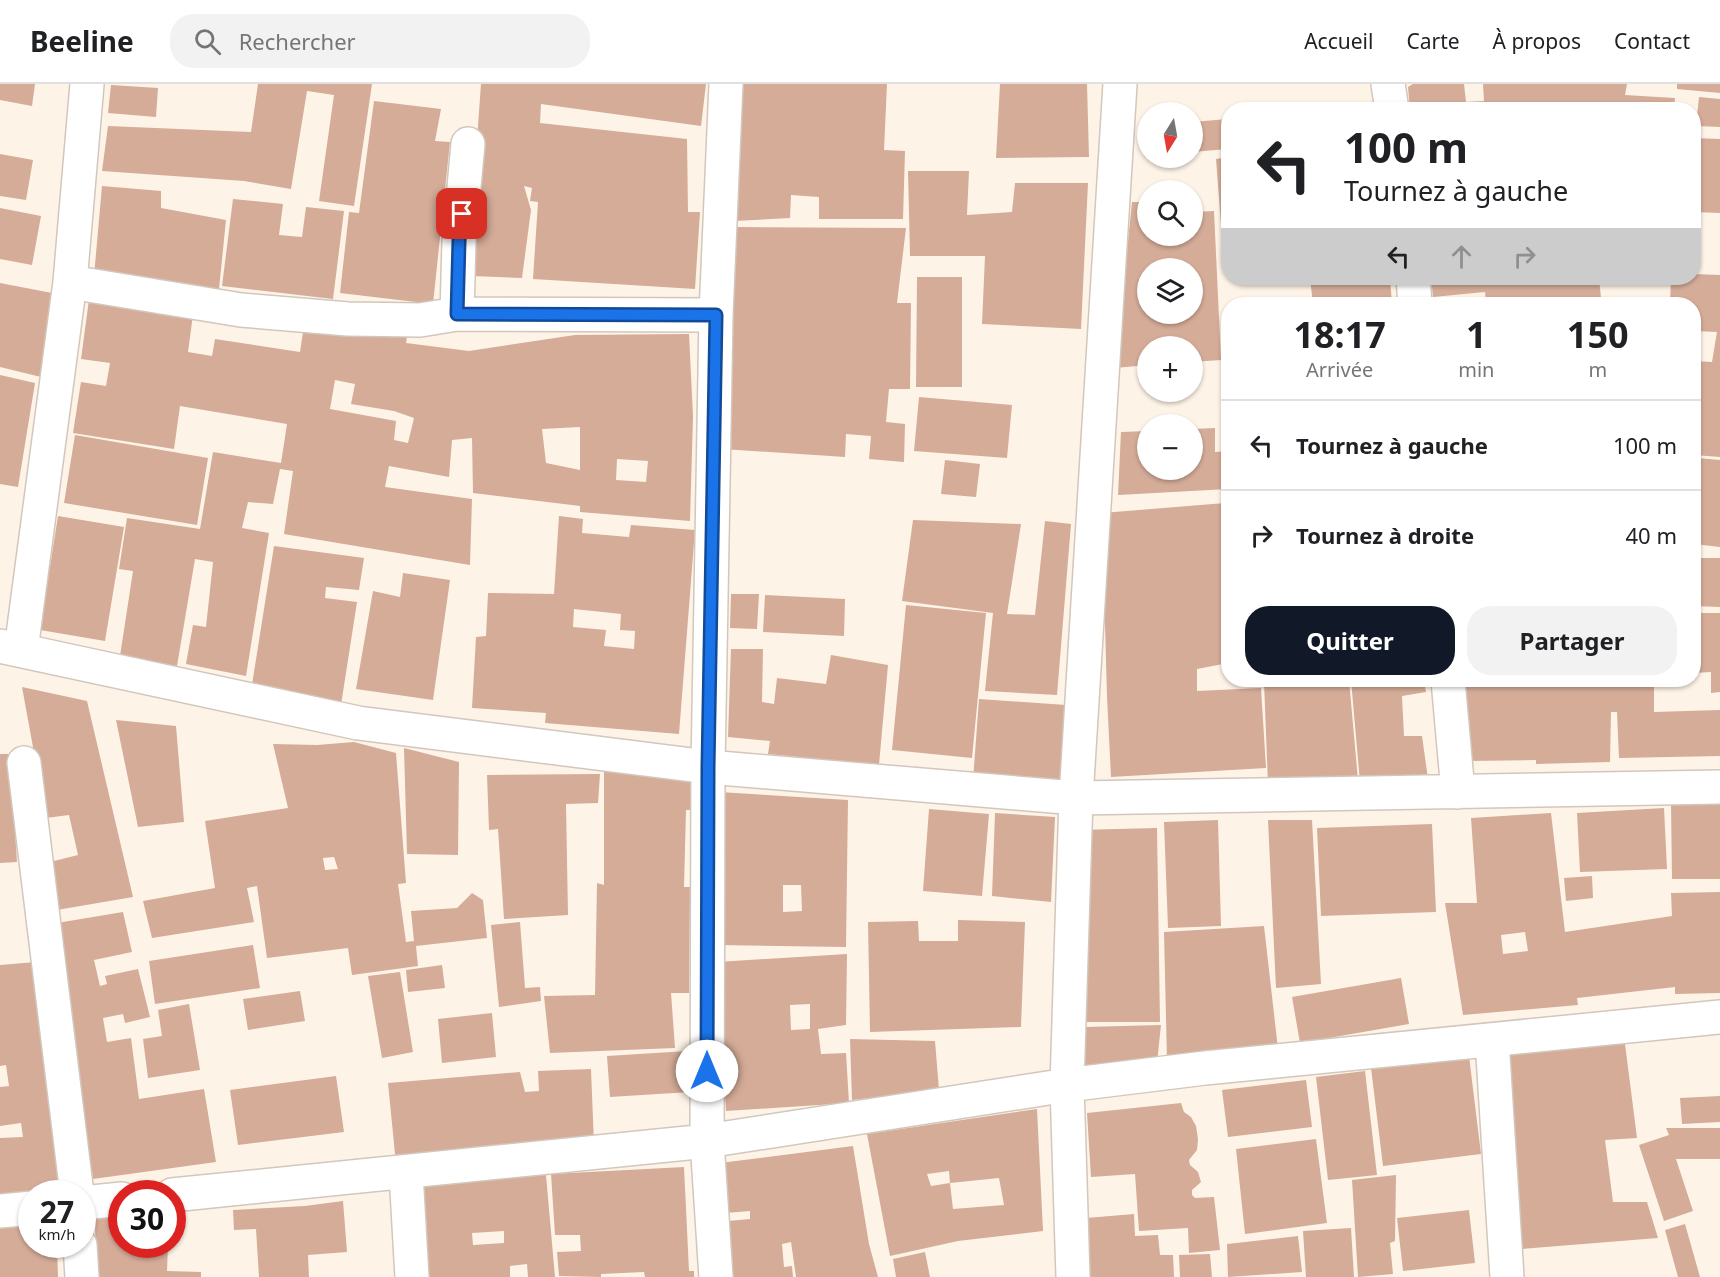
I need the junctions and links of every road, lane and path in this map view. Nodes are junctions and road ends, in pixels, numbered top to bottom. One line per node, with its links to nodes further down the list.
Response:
1 (87, 84): 7 (street)
2 (726, 84): 9 (street)
3 (1120, 84): 16 (street)
4 (1388, 84): 5 (street)
5 (1391, 102)
6 (468, 144): 8 (street)
7 (70, 282): 8 (street); 10 (street)
8 (457, 314): 9 (street)
9 (716, 315): 13 (street)
10 (10, 648): 13 (street)
11 (1449, 687): 15 (street)
12 (24, 763): 22 (street)
13 (708, 767): 16 (street); 20 (street)
14 (1720, 787): 15 (street)
15 (1458, 792): 16 (street)
16 (1076, 798): 19 (street)
17 (1720, 1017): 18 (street)
18 (1492, 1040): 19 (street); 31 (street)
19 (1067, 1085): 20 (street); 30 (street)
20 (707, 1141): 21 (street); 29 (street)
21 (406, 1173): 23 (street); 28 (street)
22 (75, 1180)
23 (186, 1194)
24 (18, 1209): 25 (street)
25 (0, 1211)
26 (81, 1258): 27 (street)
27 (82, 1277)
28 (412, 1277)
29 (716, 1277)
30 (1073, 1277)
31 (1508, 1277)

